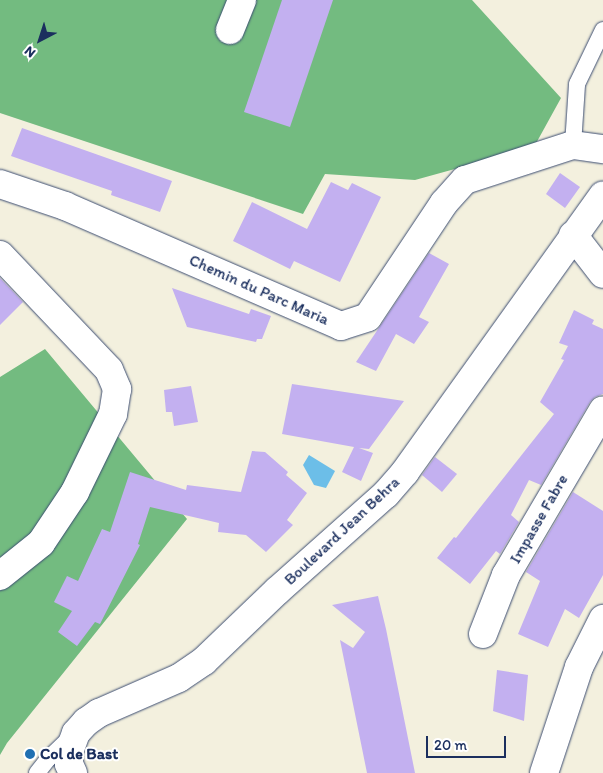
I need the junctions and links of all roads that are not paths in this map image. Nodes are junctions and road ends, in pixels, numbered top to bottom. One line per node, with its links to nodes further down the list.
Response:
1 (242, 0): 2 (street)
2 (230, 30)
3 (603, 30): 4 (lane)
4 (573, 145): 5 (street, Chemin du Parc Maria); 6 (street, Chemin du Parc Maria)
5 (603, 149)
6 (0, 184)
7 (603, 195): 8 (street, Boulevard Jean Behra)
8 (573, 235): 10 (street); 15 (street, Boulevard Jean Behra)
9 (0, 255): 12 (street)
10 (603, 274)
11 (603, 410): 14 (street, Impasse Fabre)
12 (0, 576)
13 (603, 619): 18 (street)
14 (483, 634)
15 (76, 733): 16 (lane); 17 (street)
16 (37, 773)
17 (74, 773)
18 (544, 773)

